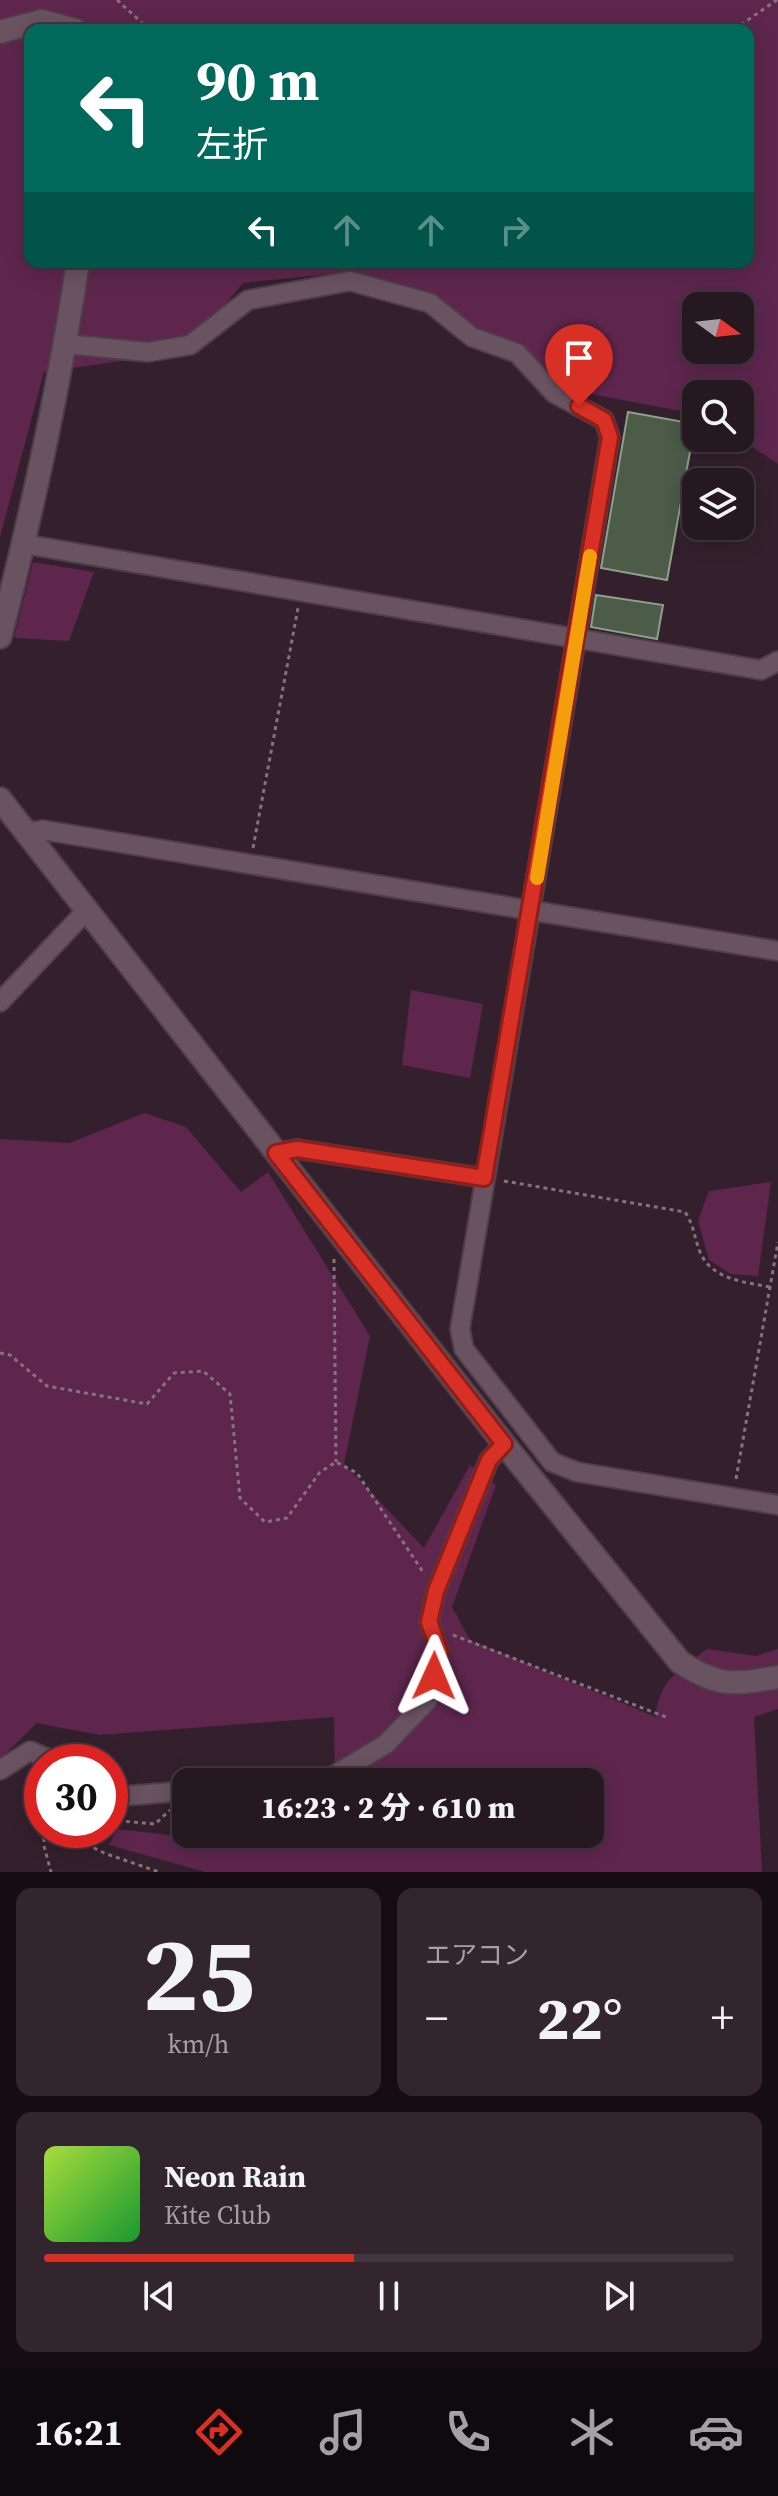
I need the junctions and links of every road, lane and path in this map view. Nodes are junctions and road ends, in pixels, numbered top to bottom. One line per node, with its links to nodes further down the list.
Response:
1 (117, 0): 5 (path)
2 (777, 0): 6 (path)
3 (30, 24): 4 (street)
4 (52, 24)
5 (143, 24)
6 (742, 24)
7 (24, 26): 8 (street)
8 (0, 32)
9 (77, 268): 10 (street)
10 (65, 344): 11 (street); 14 (street)
11 (24, 544): 12 (street); 13 (street)
12 (301, 592): 14 (street); 18 (path)
13 (0, 637)
14 (576, 640): 15 (street); 20 (street)
15 (778, 661)
16 (0, 799): 17 (street)
17 (24, 833): 18 (street); 19 (street)
18 (250, 863): 20 (street)
19 (87, 910): 22 (street); 23 (street)
20 (532, 910): 21 (street); 24 (street)
21 (778, 951)
22 (0, 1002)
23 (276, 1153): 24 (street); 25 (street)
24 (484, 1178): 27 (path); 31 (street)
25 (335, 1228): 29 (street); 30 (path)
26 (778, 1242): 27 (path)
27 (770, 1287): 31 (path)
28 (0, 1353): 30 (path)
29 (504, 1444): 33 (street); 35 (street)
30 (336, 1462): 33 (path)
31 (732, 1498): 32 (street)
32 (778, 1505)
33 (436, 1591): 38 (street)
34 (450, 1634): 36 (path)
35 (778, 1677)
36 (666, 1717)
37 (24, 1755): 39 (street)
38 (346, 1768)
39 (0, 1770)
40 (167, 1790): 41 (street); 42 (street); 43 (path)
41 (172, 1790)
42 (128, 1795)
43 (128, 1822)
44 (45, 1848): 46 (path)
45 (94, 1848): 47 (path)
46 (51, 1872)
47 (159, 1872)

